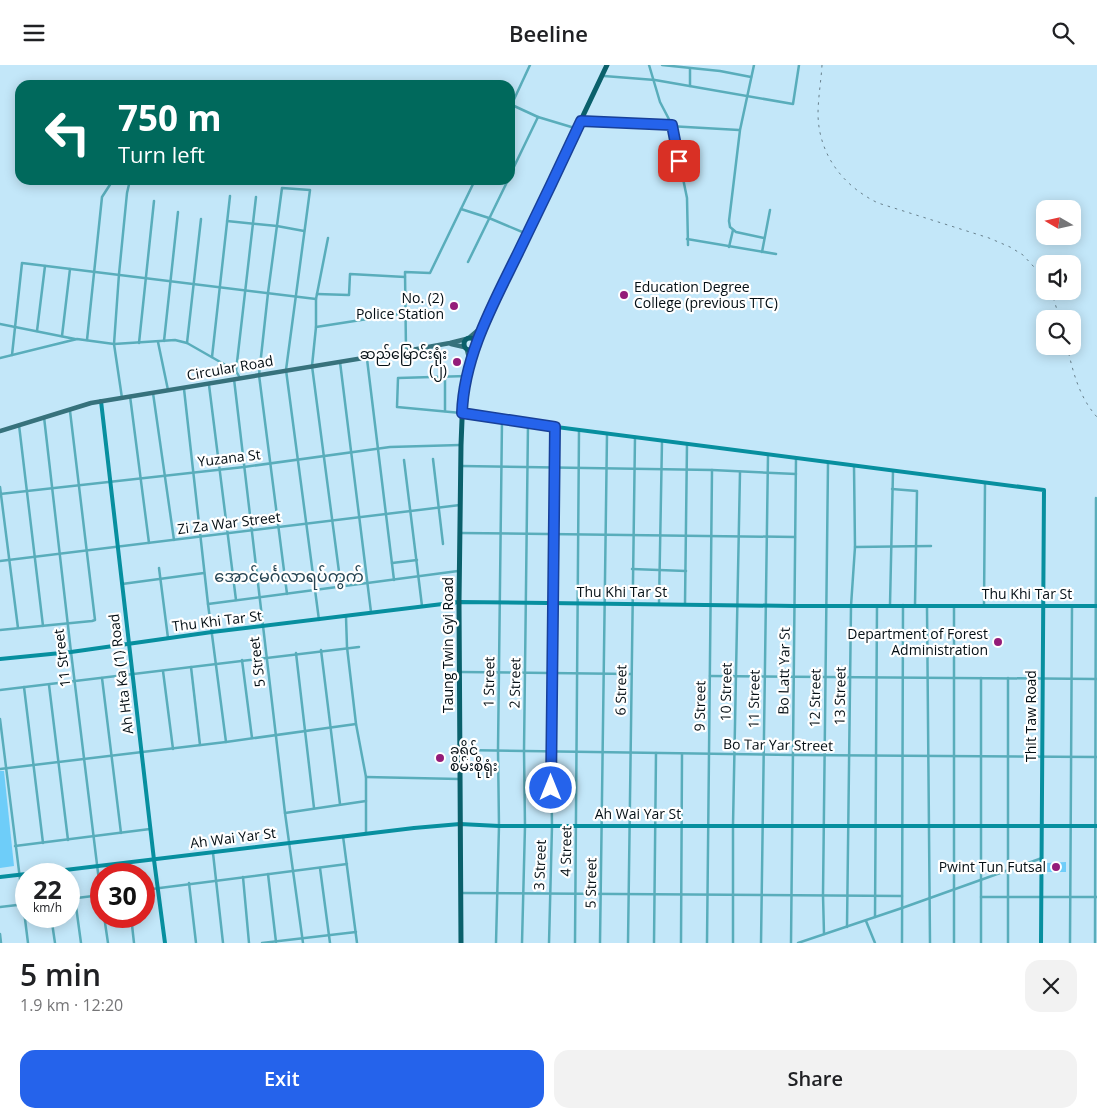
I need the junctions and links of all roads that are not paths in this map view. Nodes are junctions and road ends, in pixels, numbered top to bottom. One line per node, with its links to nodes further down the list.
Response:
1 (530, 65): 13 (street)
2 (607, 65): 8 (highway)
3 (649, 65): 10 (street)
4 (662, 65): 7 (street)
5 (754, 65): 9 (street)
6 (799, 65): 12 (street)
7 (690, 69): 9 (street); 11 (street)
8 (602, 76): 10 (street); 16 (highway)
9 (751, 77): 12 (street)
10 (655, 80): 11 (street); 17 (street)
11 (690, 86): 12 (street)
12 (746, 96): 19 (street)
13 (515, 97)
14 (515, 108): 15 (street)
15 (538, 117): 18 (street); 20 (street)
16 (581, 121): 17 (street); 18 (highway)
17 (672, 125): 19 (street); 41 (street)
18 (578, 129): 38 (highway)
19 (740, 130): 36 (street)
20 (515, 165)
21 (110, 185): 49 (street)
22 (129, 185): 50 (street)
23 (473, 185): 28 (street)
24 (505, 185): 31 (street)
25 (230, 196): 33 (street)
26 (256, 197): 34 (street)
27 (154, 201): 52 (street)
28 (461, 209): 31 (street); 51 (street)
29 (770, 210): 40 (street)
30 (178, 212): 53 (street)
31 (489, 217): 38 (street); 46 (street)
32 (201, 219): 54 (street)
33 (227, 221): 34 (street); 55 (street)
34 (253, 223): 35 (street); 56 (street)
35 (277, 226): 37 (street); 37 (street); 57 (street)
36 (733, 230): 40 (street); 43 (street)
37 (304, 231): 59 (street)
38 (527, 234): 63 (highway)
39 (328, 238): 58 (street)
40 (764, 238): 44 (street)
41 (687, 239): 42 (street); 43 (street)
42 (688, 245)
43 (729, 247): 44 (street)
44 (762, 252): 45 (street)
45 (776, 254)
46 (468, 262)
47 (45, 265): 48 (street); 64 (street); 66 (street)
48 (70, 269): 49 (street); 67 (street)
49 (94, 271): 50 (street); 70 (street)
50 (119, 275): 52 (street); 76 (street)
51 (405, 277): 58 (street); 61 (street)
52 (145, 278): 53 (street); 73 (street)
53 (171, 281): 54 (street); 71 (street)
54 (194, 284): 55 (street); 74 (street)
55 (220, 287): 56 (street); 81 (street)
56 (245, 290): 57 (street); 88 (street)
57 (268, 293): 59 (street); 89 (street)
58 (317, 294): 60 (street)
59 (295, 296): 60 (street); 87 (street)
60 (316, 299): 65 (street)
61 (406, 313): 65 (street); 79 (street)
62 (0, 324): 64 (street)
63 (483, 326): 68 (main road, Circular Road); 77 (highway, Taung Twin Gyi Road)
64 (14, 327): 66 (street); 80 (street)
65 (316, 327): 86 (street)
66 (38, 331): 67 (street)
67 (62, 336): 69 (street)
68 (468, 338): 75 (main road, Circular Road); 77 (highway); 78 (highway)
69 (77, 339): 70 (street); 80 (street)
70 (87, 340): 76 (street)
71 (164, 341): 72 (street); 74 (street)
72 (158, 342): 73 (street); 96 (street)
73 (139, 343): 76 (street)
74 (187, 343): 81 (street)
75 (450, 343): 78 (main road); 79 (main road, Circular Road)
76 (114, 344): 99 (street)
77 (475, 346): 78 (highway); 85 (highway, Taung Twin Gyi Road)
78 (465, 348): 85 (main road)
79 (406, 351): 82 (main road, Circular Road)
80 (12, 355): 83 (street)
81 (212, 357): 88 (street)
82 (366, 357): 84 (main road, Circular Road); 116 (street)
83 (0, 358)
84 (340, 361): 86 (main road, Circular Road); 117 (street)
85 (470, 362): 90 (highway, Taung Twin Gyi Road)
86 (312, 366): 87 (main road, Circular Road); 119 (street)
87 (286, 370): 89 (main road, Circular Road); 121 (street)
88 (236, 371): 92 (street)
89 (259, 375): 92 (main road, Circular Road); 125 (street)
90 (466, 376): 91 (street); 103 (highway, Taung Twin Gyi Road)
91 (445, 377): 102 (street); 102 (street)
92 (240, 378): 93 (main road, Circular Road)
93 (234, 379): 94 (main road, Circular Road); 129 (street, 5 Street)
94 (208, 383): 95 (main road, Circular Road); 135 (street)
95 (184, 387): 96 (main road, Circular Road); 140 (street)
96 (168, 390): 97 (main road, Circular Road)
97 (153, 392): 98 (main road, Circular Road); 144 (street)
98 (130, 396): 99 (main road, Circular Road); 145 (street)
99 (122, 397): 100 (main road, Circular Road)
100 (101, 401): 101 (main road, Circular Road); 146 (street, Ah Hta Ka (1) Road)
101 (69, 409): 104 (main road, Circular Road); 148 (street)
102 (444, 411): 103 (street)
103 (462, 413): 105 (street); 115 (highway, Taung Twin Gyi Road)
104 (44, 417): 107 (main road, Circular Road); 150 (street, 11 Street)
105 (502, 420): 106 (street); 127 (street, 1 Street)
106 (528, 424): 108 (street); 130 (street, 2 Street)
107 (19, 425): 110 (main road, Circular Road); 152 (street)
108 (555, 427): 109 (street); 131 (street, 3 Street)
109 (579, 430): 111 (street); 132 (street, 4 Street)
110 (0, 431)
111 (608, 434): 112 (street); 133 (street, 5 Street)
112 (634, 437): 113 (street); 134 (street, 6 Street)
113 (662, 441): 114 (street); 136 (street)
114 (687, 444): 118 (street); 137 (street)
115 (461, 445): 116 (street, Yuzana St); 126 (highway, Taung Twin Gyi Road)
116 (377, 448): 117 (street, Yuzana St); 158 (street)
117 (351, 452): 119 (street, Yuzana St); 159 (street)
118 (768, 455): 120 (street); 142 (street, 11 Street)
119 (324, 456): 121 (street, Yuzana St); 160 (street)
120 (796, 458): 124 (street); 143 (street, Bo Latt Yar St)
121 (298, 459): 125 (street, Yuzana St); 161 (street)
122 (433, 459): 156 (street)
123 (404, 460): 157 (street)
124 (828, 462): 128 (street); 233 (street, 12 Street)
125 (271, 463): 129 (street, Yuzana St); 162 (street)
126 (461, 466): 127 (street); 155 (highway, Taung Twin Gyi Road)
127 (501, 466): 130 (street); 166 (street, 1 Street)
128 (854, 466): 139 (street); 185 (street, 13 Street)
129 (244, 467): 135 (street, Yuzana St); 163 (street, 5 Street)
130 (527, 467): 131 (street); 167 (street, 2 Street)
131 (555, 467): 132 (street); 168 (street, 3 Street)
132 (578, 468): 133 (street); 169 (street, 4 Street)
133 (607, 469): 134 (street); 170 (street, 5 Street)
134 (634, 469): 136 (street); 171 (street, 6 Street)
135 (219, 470): 140 (street, Yuzana St); 164 (street)
136 (661, 470): 137 (street); 172 (street)
137 (687, 470): 138 (street); 173 (street)
138 (712, 470): 141 (street); 174 (street, 9 Street)
139 (893, 471): 147 (street); 151 (street)
140 (193, 472): 144 (street, Yuzana St); 177 (street)
141 (740, 472): 142 (street); 175 (street, 10 Street)
142 (767, 473): 143 (street); 176 (street, 11 Street)
143 (796, 474): 178 (street, Bo Latt Yar St)
144 (166, 475): 145 (street, Yuzana St); 179 (street)
145 (141, 478): 146 (street, Yuzana St); 180 (street)
146 (109, 481): 148 (street, Yuzana St); 184 (street, Ah Hta Ka (1) Road)
147 (985, 483): 229 (street); 230 (street, Thit Taw Road)
148 (79, 485): 150 (street, Yuzana St); 187 (street)
149 (0, 487): 153 (street)
150 (53, 489): 152 (street, Yuzana St); 188 (street, 11 Street)
151 (892, 489): 182 (street); 183 (street)
152 (27, 492): 153 (street, Yuzana St); 189 (street)
153 (0, 494): 190 (street)
154 (1096, 498): 235 (street)
155 (460, 505): 156 (street, Zi Za War Street); 165 (highway, Taung Twin Gyi Road)
156 (438, 508): 157 (street, Zi Za War Street); 181 (street)
157 (411, 511): 158 (street, Zi Za War Street); 191 (street)
158 (386, 514): 159 (street, Zi Za War Street); 193 (street)
159 (359, 517): 160 (street, Zi Za War Street); 203 (street)
160 (332, 521): 161 (street, Zi Za War Street); 205 (street)
161 (306, 524): 162 (street, Zi Za War Street); 206 (street)
162 (280, 527): 163 (street, Zi Za War Street); 207 (street)
163 (252, 531): 164 (street, Zi Za War Street); 208 (street, 5 Street)
164 (227, 533): 177 (street, Zi Za War Street); 209 (street)
165 (460, 533): 166 (street); 197 (highway, Taung Twin Gyi Road)
166 (500, 533): 167 (street); 211 (street, 1 Street)
167 (526, 534): 168 (street); 212 (street, 2 Street)
168 (553, 534): 169 (street); 213 (street, 3 Street)
169 (577, 534): 170 (street); 214 (street, 4 Street)
170 (606, 535): 171 (street); 216 (street, 5 Street)
171 (632, 535): 172 (street); 195 (street, 6 Street)
172 (660, 535): 173 (street); 196 (street)
173 (686, 535): 174 (street); 198 (street)
174 (711, 536): 175 (street); 220 (street, 9 Street)
175 (739, 536): 176 (street); 221 (street, 10 Street)
176 (766, 536): 178 (street); 222 (street, 11 Street)
177 (200, 537): 179 (street, Zi Za War Street); 199 (street)
178 (795, 537): 232 (street, Bo Latt Yar St)
179 (174, 540): 180 (street, Zi Za War Street)
180 (149, 543): 184 (street, Zi Za War Street)
181 (443, 545)
182 (891, 546): 183 (street); 185 (street); 224 (street)
183 (916, 546): 186 (street); 226 (street)
184 (117, 547): 187 (street, Zi Za War Street); 204 (street, Ah Hta Ka (1) Road)
185 (855, 547): 234 (street, 13 Street)
186 (930, 547)
187 (87, 551): 188 (street, Zi Za War Street); 240 (street)
188 (60, 554): 189 (street, Zi Za War Street); 240 (street, 11 Street)
189 (35, 557): 190 (street, Zi Za War Street); 241 (street)
190 (9, 560): 192 (street, Zi Za War Street); 243 (street)
191 (417, 560): 193 (street); 200 (street)
192 (0, 561)
193 (392, 563): 202 (street)
194 (159, 568): 201 (street)
195 (632, 569): 196 (street); 217 (street, 6 Street)
196 (660, 570): 198 (street); 218 (street)
197 (460, 571): 200 (street); 210 (highway, Taung Twin Gyi Road)
198 (686, 571): 219 (street)
199 (205, 573): 201 (street); 215 (street)
200 (419, 577): 202 (street); 236 (street)
201 (160, 579): 204 (street); 246 (street)
202 (394, 580): 203 (street)
203 (367, 583): 205 (street); 237 (street)
204 (122, 584): 247 (street, Ah Hta Ka (1) Road)
205 (341, 587): 206 (street)
206 (314, 590): 207 (street); 239 (street)
207 (287, 595): 208 (street)
208 (260, 597): 209 (street); 242 (street, 5 Street)
209 (236, 600): 215 (street)
210 (459, 603): 211 (street, Thu Khi Tar St); 236 (street, Thu Khi Tar St); 259 (highway, Taung Twin Gyi Road)
211 (500, 603): 212 (street, Thu Khi Tar St); 260 (street, 1 Street)
212 (526, 603): 213 (street, Thu Khi Tar St); 261 (street, 2 Street)
213 (553, 603): 214 (street, Thu Khi Tar St); 262 (street, 3 Street)
214 (577, 603): 216 (street, Thu Khi Tar St); 263 (street, 4 Street)
215 (208, 604): 245 (street)
216 (605, 604): 217 (street, Thu Khi Tar St); 264 (street, 5 Street)
217 (632, 604): 218 (street, Thu Khi Tar St); 265 (street, 6 Street)
218 (660, 604): 219 (street, Thu Khi Tar St)
219 (685, 604): 220 (street, Thu Khi Tar St)
220 (710, 604): 221 (street, Thu Khi Tar St); 267 (street, 9 Street)
221 (738, 605): 222 (street, Thu Khi Tar St); 268 (street, 10 Street)
222 (765, 605): 232 (street, Thu Khi Tar St); 269 (street, 11 Street)
223 (877, 605): 224 (street, Thu Khi Tar St); 234 (street, Thu Khi Tar St); 273 (street)
224 (890, 605): 225 (street, Thu Khi Tar St)
225 (903, 605): 226 (street, Thu Khi Tar St); 276 (street)
226 (915, 605): 227 (street, Thu Khi Tar St)
227 (927, 605): 228 (street, Thu Khi Tar St); 277 (street)
228 (954, 605): 229 (street, Thu Khi Tar St); 278 (street)
229 (984, 605): 230 (street, Thu Khi Tar St)
230 (1043, 605): 231 (street, Thu Khi Tar St); 281 (street, Thit Taw Road)
231 (1072, 605): 235 (street, Thu Khi Tar St); 274 (street)
232 (794, 606): 233 (street, Thu Khi Tar St); 270 (street, Bo Latt Yar St)
233 (826, 606): 234 (street, Thu Khi Tar St); 271 (street, 12 Street)
234 (851, 606): 272 (street, 13 Street)
235 (1096, 606): 282 (street)
236 (422, 607): 237 (street, Thu Khi Tar St)
237 (371, 614): 238 (street, Thu Khi Tar St)
238 (346, 617): 239 (street, Thu Khi Tar St); 248 (street)
239 (319, 620): 242 (street, Thu Khi Tar St)
240 (68, 623): 241 (street); 251 (street, 11 Street)
241 (43, 626): 243 (street)
242 (263, 626): 245 (street, Thu Khi Tar St); 253 (street, 5 Street)
243 (18, 628): 244 (street)
244 (0, 630)
245 (212, 632): 246 (street, Thu Khi Tar St); 256 (street)
246 (168, 638): 247 (street, Thu Khi Tar St)
247 (128, 644): 251 (street, Thu Khi Tar St); 266 (street, Ah Hta Ka (1) Road)
248 (347, 647): 249 (street); 250 (street); 288 (street)
249 (359, 647)
250 (321, 650): 252 (street); 289 (street)
251 (71, 652): 254 (street, Thu Khi Tar St); 283 (street, 11 Street)
252 (296, 653): 253 (street); 290 (street)
253 (267, 657): 255 (street); 291 (street, 5 Street)
254 (0, 659)
255 (242, 660): 256 (street); 292 (street)
256 (216, 664): 257 (street); 293 (street)
257 (190, 667): 258 (street); 294 (street)
258 (163, 671): 266 (street); 295 (street)
259 (460, 671): 260 (street); 296 (highway, Taung Twin Gyi Road)
260 (499, 672): 261 (street); 297 (street, 1 Street)
261 (525, 673): 262 (street); 298 (street, 2 Street)
262 (552, 673): 263 (street); 299 (street, 3 Street)
263 (576, 673): 264 (street); 300 (street, 4 Street)
264 (604, 673): 265 (street); 301 (street, 5 Street)
265 (631, 674): 303 (street, 6 Street)
266 (132, 675): 275 (street); 302 (street, Ah Hta Ka (1) Road)
267 (710, 676): 268 (street); 306 (street, 9 Street)
268 (737, 676): 269 (street); 307 (street, 10 Street)
269 (764, 676): 270 (street); 308 (street, 11 Street)
270 (794, 677): 271 (street); 309 (street, Bo Latt Yar St)
271 (825, 677): 272 (street); 310 (street, 12 Street)
272 (850, 677): 273 (street); 311 (street, 13 Street)
273 (876, 677): 276 (street); 312 (street)
274 (1071, 677): 281 (street); 282 (street); 320 (street)
275 (102, 678): 283 (street); 315 (street)
276 (903, 678): 277 (street); 313 (street)
277 (928, 678): 278 (street); 314 (street)
278 (954, 678): 279 (street); 316 (street)
279 (981, 678): 280 (street); 317 (street)
280 (1008, 678): 281 (street); 318 (street)
281 (1042, 678): 319 (street, Thit Taw Road)
282 (1096, 679): 321 (street)
283 (75, 681): 284 (street); 322 (street, 11 Street)
284 (49, 684): 285 (street); 323 (street)
285 (24, 687): 286 (street); 324 (street)
286 (0, 690)
287 (0, 719): 325 (street)
288 (356, 725): 289 (street); 327 (street)
289 (331, 728): 290 (street); 330 (street)
290 (306, 731): 291 (street); 331 (street)
291 (276, 735): 292 (street); 332 (street, 5 Street)
292 (252, 738): 293 (street)
293 (226, 742): 294 (street)
294 (200, 745): 295 (street)
295 (173, 749): 302 (street)
296 (460, 750): 297 (street, Bo Tar Yar Street); 328 (highway, Taung Twin Gyi Road)
297 (498, 750): 298 (street, Bo Tar Yar Street); 349 (street, 1 Street)
298 (524, 751): 299 (street, Bo Tar Yar Street); 350 (street, 2 Street)
299 (551, 751): 300 (street, Bo Tar Yar Street); 351 (street, 3 Street)
300 (576, 751): 301 (street, Bo Tar Yar Street); 352 (street, 4 Street)
301 (603, 752): 303 (street, Bo Tar Yar Street); 353 (street, 5 Street)
302 (141, 753): 315 (street); 357 (street, Ah Hta Ka (1) Road)
303 (630, 753): 304 (street, Bo Tar Yar Street); 354 (street, 6 Street)
304 (656, 753): 305 (street, Bo Tar Yar Street); 334 (street)
305 (682, 753): 306 (street, Bo Tar Yar Street); 335 (street)
306 (709, 754): 307 (street, Bo Tar Yar Street); 336 (street, 9 Street)
307 (735, 754): 308 (street, Bo Tar Yar Street); 337 (street, 10 Street)
308 (764, 755): 309 (street, Bo Tar Yar Street); 355 (street, 11 Street)
309 (793, 755): 310 (street, Bo Tar Yar Street); 338 (street, Bo Latt Yar St)
310 (824, 755): 311 (street, Bo Tar Yar Street); 339 (street, 12 Street)
311 (849, 755): 312 (street, Bo Tar Yar Street); 340 (street, 13 Street)
312 (875, 755): 313 (street, Bo Tar Yar Street); 341 (street)
313 (902, 755): 314 (street, Bo Tar Yar Street); 342 (street)
314 (928, 755): 316 (street, Bo Tar Yar Street); 343 (street)
315 (112, 756): 322 (street); 358 (street)
316 (954, 756): 317 (street, Bo Tar Yar Street); 344 (street)
317 (981, 756): 318 (street, Bo Tar Yar Street); 345 (street)
318 (1008, 756): 319 (street, Bo Tar Yar Street); 346 (street)
319 (1042, 756): 320 (street, Bo Tar Yar Street); 347 (street, Thit Taw Road)
320 (1070, 756): 321 (street, Bo Tar Yar Street); 348 (street)
321 (1096, 757): 356 (street)
322 (84, 759): 323 (street); 360 (street, 11 Street)
323 (57, 762): 324 (street); 362 (street)
324 (33, 765): 325 (street); 363 (street)
325 (6, 768): 326 (street); 365 (street)
326 (0, 769)
327 (366, 777): 328 (street); 329 (street)
328 (460, 779): 333 (highway, Taung Twin Gyi Road)
329 (366, 801): 330 (street); 359 (street)
330 (340, 804): 331 (street)
331 (314, 809): 332 (street)
332 (285, 813): 364 (street, 5 Street)
333 (460, 824): 349 (street, Ah Wai Yar St); 359 (street, Ah Wai Yar St); 386 (highway, Taung Twin Gyi Road)
334 (655, 825): 335 (street, Ah Wai Yar St); 354 (street, Ah Wai Yar St); 393 (street)
335 (681, 825): 336 (street, Ah Wai Yar St); 394 (street)
336 (707, 825): 337 (street, Ah Wai Yar St); 395 (street, 9 Street)
337 (733, 825): 355 (street, Ah Wai Yar St); 396 (street, 10 Street)
338 (792, 825): 339 (street, Ah Wai Yar St); 355 (street, Ah Wai Yar St); 398 (street, Bo Latt Yar St)
339 (824, 825): 340 (street, Ah Wai Yar St); 399 (street, 12 Street)
340 (848, 825): 341 (street, Ah Wai Yar St); 400 (street, 13 Street)
341 (876, 825): 342 (street, Ah Wai Yar St); 401 (street)
342 (902, 825): 343 (street, Ah Wai Yar St); 402 (street)
343 (929, 825): 344 (street, Ah Wai Yar St); 408 (street)
344 (954, 825): 345 (street, Ah Wai Yar St); 385 (street)
345 (981, 825): 346 (street, Ah Wai Yar St); 380 (street)
346 (1008, 825): 347 (street, Ah Wai Yar St); 374 (street)
347 (1042, 825): 348 (street, Ah Wai Yar St); 367 (street, Thit Taw Road)
348 (1070, 825): 356 (street, Ah Wai Yar St); 406 (street)
349 (500, 826): 350 (street, Ah Wai Yar St); 387 (street, 1 Street)
350 (525, 826): 351 (street, Ah Wai Yar St); 388 (street, 2 Street)
351 (552, 826): 352 (street, Ah Wai Yar St); 389 (street, 3 Street)
352 (577, 826): 353 (street, Ah Wai Yar St); 390 (street, 4 Street)
353 (603, 826): 354 (street, Ah Wai Yar St); 391 (street, 5 Street)
354 (629, 826): 392 (street, 6 Street)
355 (763, 826): 397 (street, 11 Street)
356 (1096, 826): 407 (street)
357 (150, 829): 358 (street); 368 (street, Ah Hta Ka (1) Road)
358 (121, 833): 360 (street)
359 (366, 833): 361 (street, Ah Wai Yar St)
360 (94, 836): 362 (street); 370 (street, 11 Street)
361 (343, 836): 364 (street, Ah Wai Yar St); 372 (street)
362 (68, 840): 363 (street)
363 (42, 843): 365 (street)
364 (290, 843): 366 (street, Ah Wai Yar St); 375 (street, 5 Street)
365 (15, 846): 369 (street)
366 (213, 852): 368 (street, Ah Wai Yar St); 381 (street)
367 (1042, 858): 374 (street); 405 (street, Thit Taw Road)
368 (154, 860): 371 (street, Ah Wai Yar St); 384 (street, Ah Hta Ka (1) Road)
369 (17, 863)
370 (97, 863)
371 (126, 863)
372 (347, 864): 373 (street); 420 (street)
373 (320, 867): 375 (street); 423 (street)
374 (1008, 870): 380 (street); 404 (street)
375 (294, 871): 376 (street); 424 (street, 5 Street)
376 (268, 874): 379 (street); 425 (street)
377 (15, 875): 378 (street)
378 (0, 877)
379 (243, 877): 381 (street); 435 (street)
380 (982, 879): 385 (street); 403 (street)
381 (216, 880): 382 (street); 434 (street)
382 (190, 883): 384 (street); 433 (street)
383 (155, 887): 384 (street)
384 (158, 887): 432 (street, Ah Hta Ka (1) Road)
385 (954, 889): 408 (street); 457 (street)
386 (461, 893): 387 (street); 440 (highway, Taung Twin Gyi Road)
387 (497, 894): 388 (street); 441 (street, 1 Street)
388 (523, 894): 389 (street); 442 (street, 2 Street)
389 (549, 894): 390 (street); 443 (street, 3 Street)
390 (575, 894): 391 (street); 444 (street, 4 Street)
391 (601, 894): 392 (street); 445 (street, 5 Street)
392 (628, 894): 393 (street); 446 (street, 6 Street)
393 (655, 894): 394 (street); 447 (street)
394 (681, 894): 395 (street); 448 (street)
395 (708, 894): 396 (street); 449 (street, 9 Street)
396 (733, 895): 397 (street); 450 (street, 10 Street)
397 (762, 895): 398 (street); 451 (street, 11 Street)
398 (792, 895): 399 (street); 452 (street, Bo Latt Yar St)
399 (823, 895): 400 (street); 422 (street, 12 Street)
400 (847, 896): 401 (street); 414 (street, 13 Street)
401 (875, 896): 402 (street); 412 (street)
402 (902, 896): 411 (street)
403 (981, 897): 404 (street); 458 (street)
404 (1008, 897): 405 (street); 459 (street)
405 (1042, 897): 406 (street); 460 (street, Thit Taw Road)
406 (1070, 897): 407 (street); 461 (street)
407 (1096, 897): 462 (street)
408 (929, 898): 411 (street); 456 (street)
409 (15, 905): 410 (street)
410 (0, 907)
411 (902, 908): 412 (street); 455 (street)
412 (875, 917): 413 (street)
413 (866, 921): 414 (street); 454 (street)
414 (847, 927): 422 (street)
415 (26, 928): 427 (street)
416 (53, 928): 428 (street)
417 (79, 928): 429 (street)
418 (106, 928): 430 (street)
419 (132, 928): 431 (street)
420 (356, 932): 423 (street); 439 (street)
421 (0, 933): 426 (street)
422 (824, 934): 453 (street)
423 (329, 935): 424 (street); 438 (street)
424 (303, 939): 425 (street); 437 (street, 5 Street)
425 (276, 942): 436 (street)
426 (1, 943)
427 (28, 943)
428 (55, 943)
429 (81, 943)
430 (108, 943)
431 (134, 943)
432 (165, 943)
433 (196, 943)
434 (223, 943)
435 (249, 943)
436 (262, 943)
437 (303, 943)
438 (330, 943)
439 (357, 943)
440 (461, 943)
441 (496, 943)
442 (522, 943)
443 (549, 943)
444 (575, 943)
445 (600, 943)
446 (628, 943)
447 (654, 943)
448 (681, 943)
449 (707, 943)
450 (733, 943)
451 (761, 943)
452 (791, 943)
453 (798, 943)
454 (875, 943)
455 (902, 943)
456 (930, 943)
457 (954, 943)
458 (981, 943)
459 (1008, 943)
460 (1042, 943)
461 (1070, 943)
462 (1095, 943)

